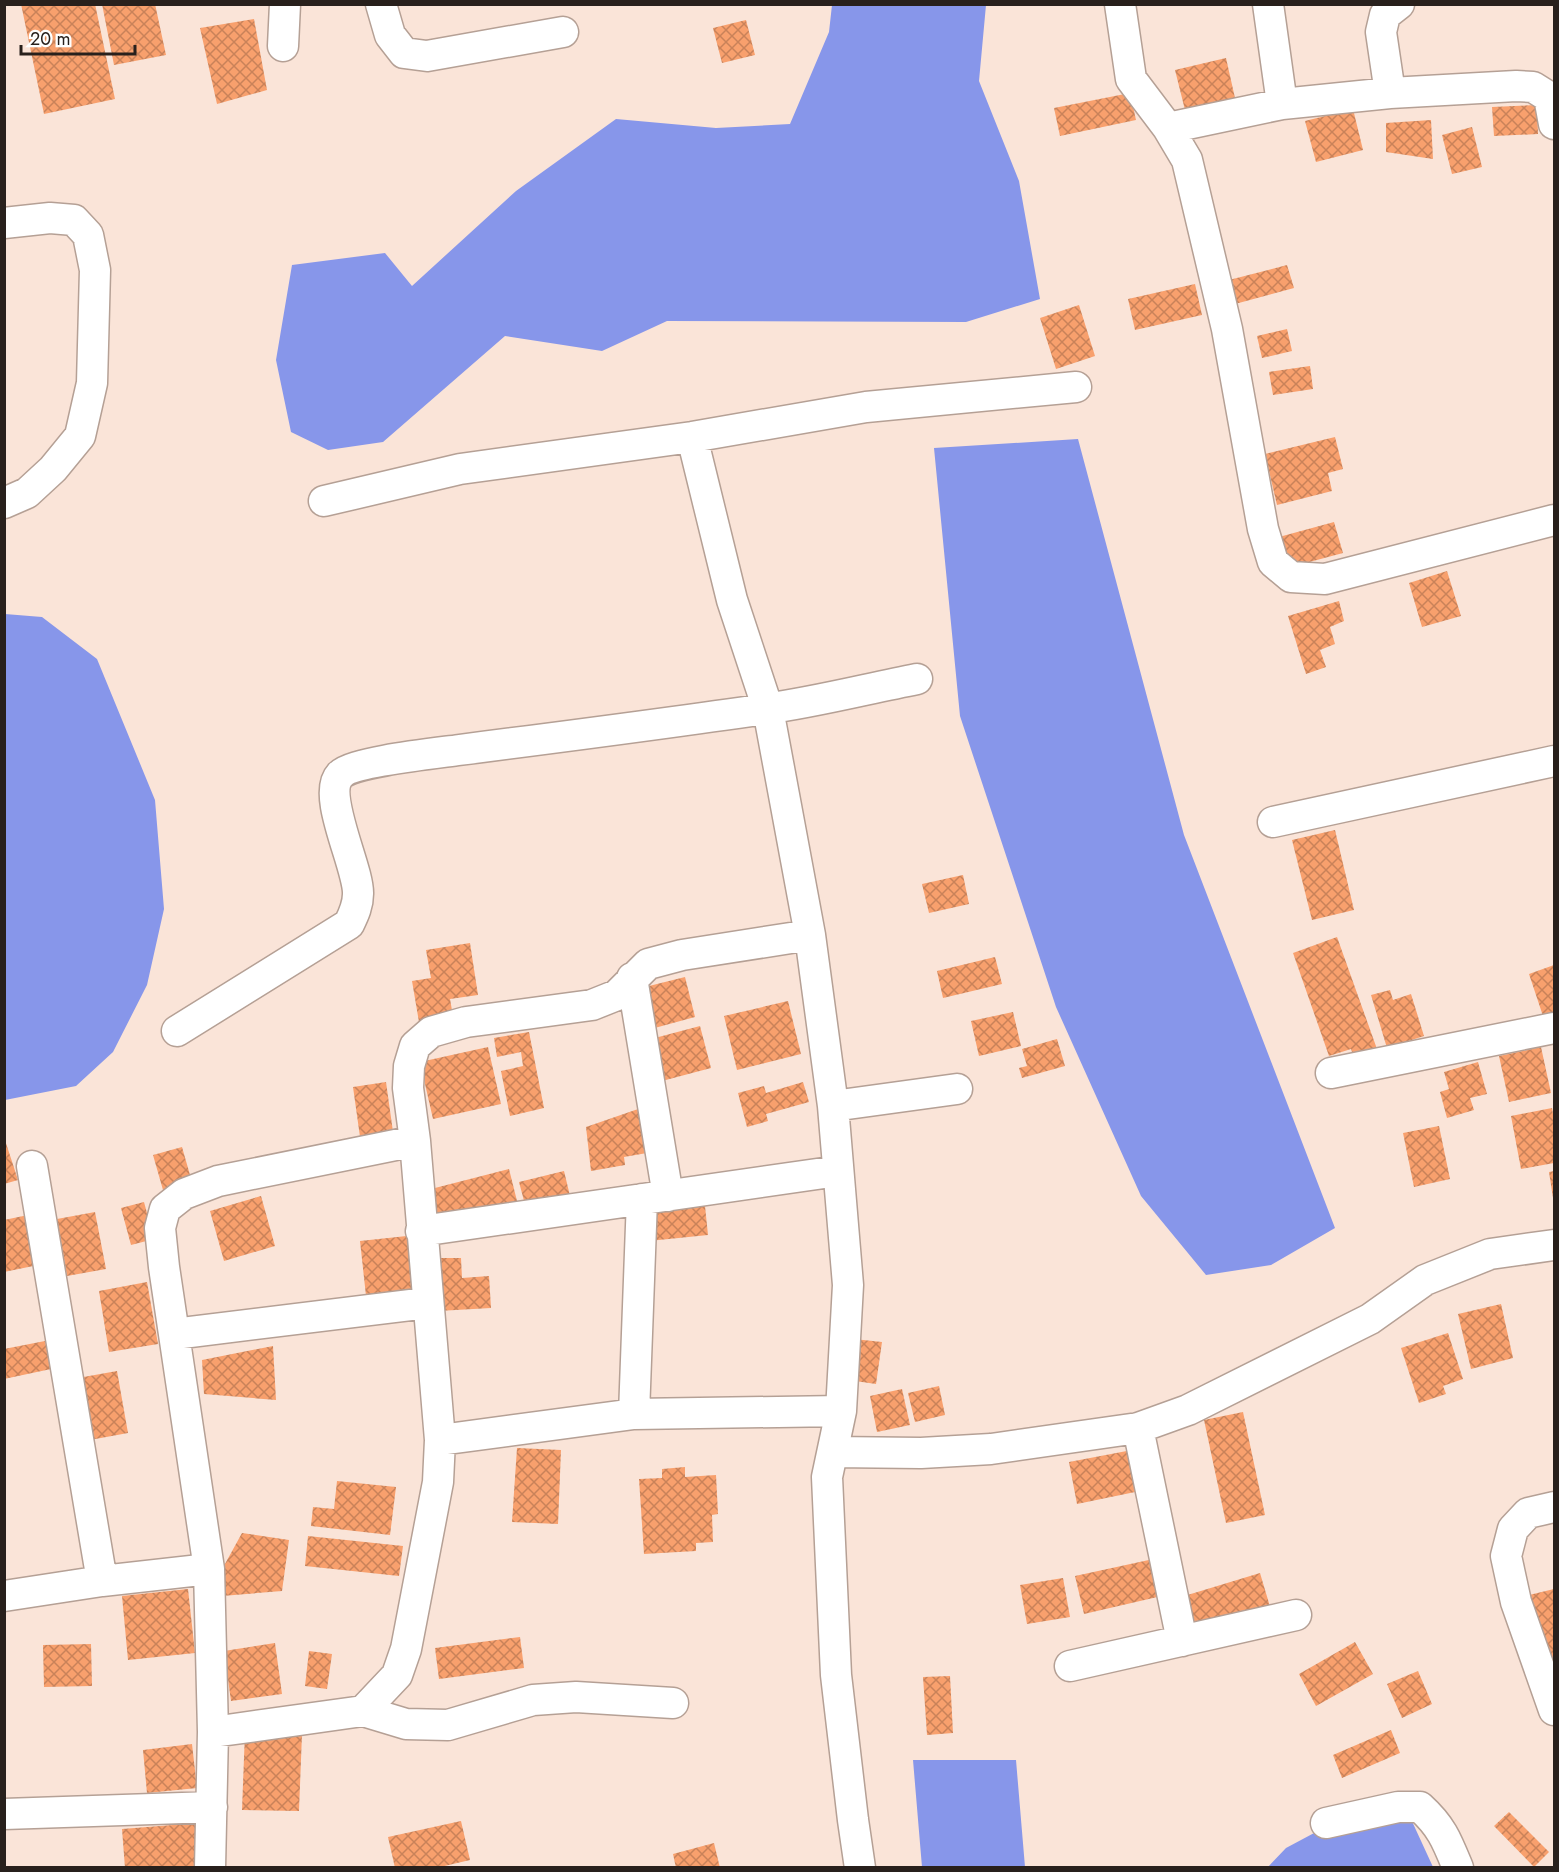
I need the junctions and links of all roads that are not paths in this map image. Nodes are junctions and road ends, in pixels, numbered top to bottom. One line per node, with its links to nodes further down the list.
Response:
1 (285, 4): 7 (street)
2 (381, 4): 6 (street)
3 (1120, 4): 11 (street)
4 (1268, 4): 9 (street)
5 (1399, 4): 8 (street)
6 (563, 32)
7 (284, 46)
8 (1390, 93): 9 (street); 10 (street)
9 (1282, 104): 11 (street)
10 (1554, 124)
11 (1168, 128): 17 (street)
12 (4, 224): 16 (street)
13 (1076, 387): 14 (street)
14 (692, 437): 15 (street); 19 (street)
15 (324, 501)
16 (4, 503)
17 (1554, 520)
18 (917, 679): 19 (street)
19 (768, 709): 22 (street); 25 (street)
20 (1554, 760): 21 (street)
21 (1274, 822)
22 (810, 935): 23 (street); 28 (street)
23 (632, 978): 29 (street); 32 (street)
24 (1554, 1028): 26 (street)
25 (177, 1031)
26 (1331, 1073)
27 (957, 1089): 28 (street)
28 (833, 1106): 31 (street)
29 (415, 1141): 33 (street); 36 (street)
30 (33, 1166): 44 (street)
31 (838, 1171): 32 (street); 37 (street)
32 (655, 1197): 33 (street); 38 (street)
33 (421, 1231): 35 (street)
34 (1554, 1245): 39 (street)
35 (427, 1303): 36 (street); 40 (street)
36 (174, 1334): 43 (street)
37 (841, 1411): 38 (street); 41 (street)
38 (634, 1414): 40 (street)
39 (1138, 1428): 41 (street); 47 (street)
40 (440, 1440): 51 (street)
41 (832, 1452): 57 (street)
42 (1554, 1507): 50 (street)
43 (209, 1569): 44 (street); 52 (street)
44 (102, 1581): 45 (street)
45 (4, 1596)
46 (1296, 1615): 47 (street)
47 (1182, 1641): 48 (street)
48 (1070, 1666)
49 (673, 1703): 51 (street)
50 (1554, 1710)
51 (363, 1711): 52 (street)
52 (213, 1732): 53 (street)
53 (212, 1807): 54 (street); 56 (street)
54 (4, 1814)
55 (1326, 1823): 58 (street)
56 (210, 1868)
57 (860, 1868)
58 (1458, 1868)

